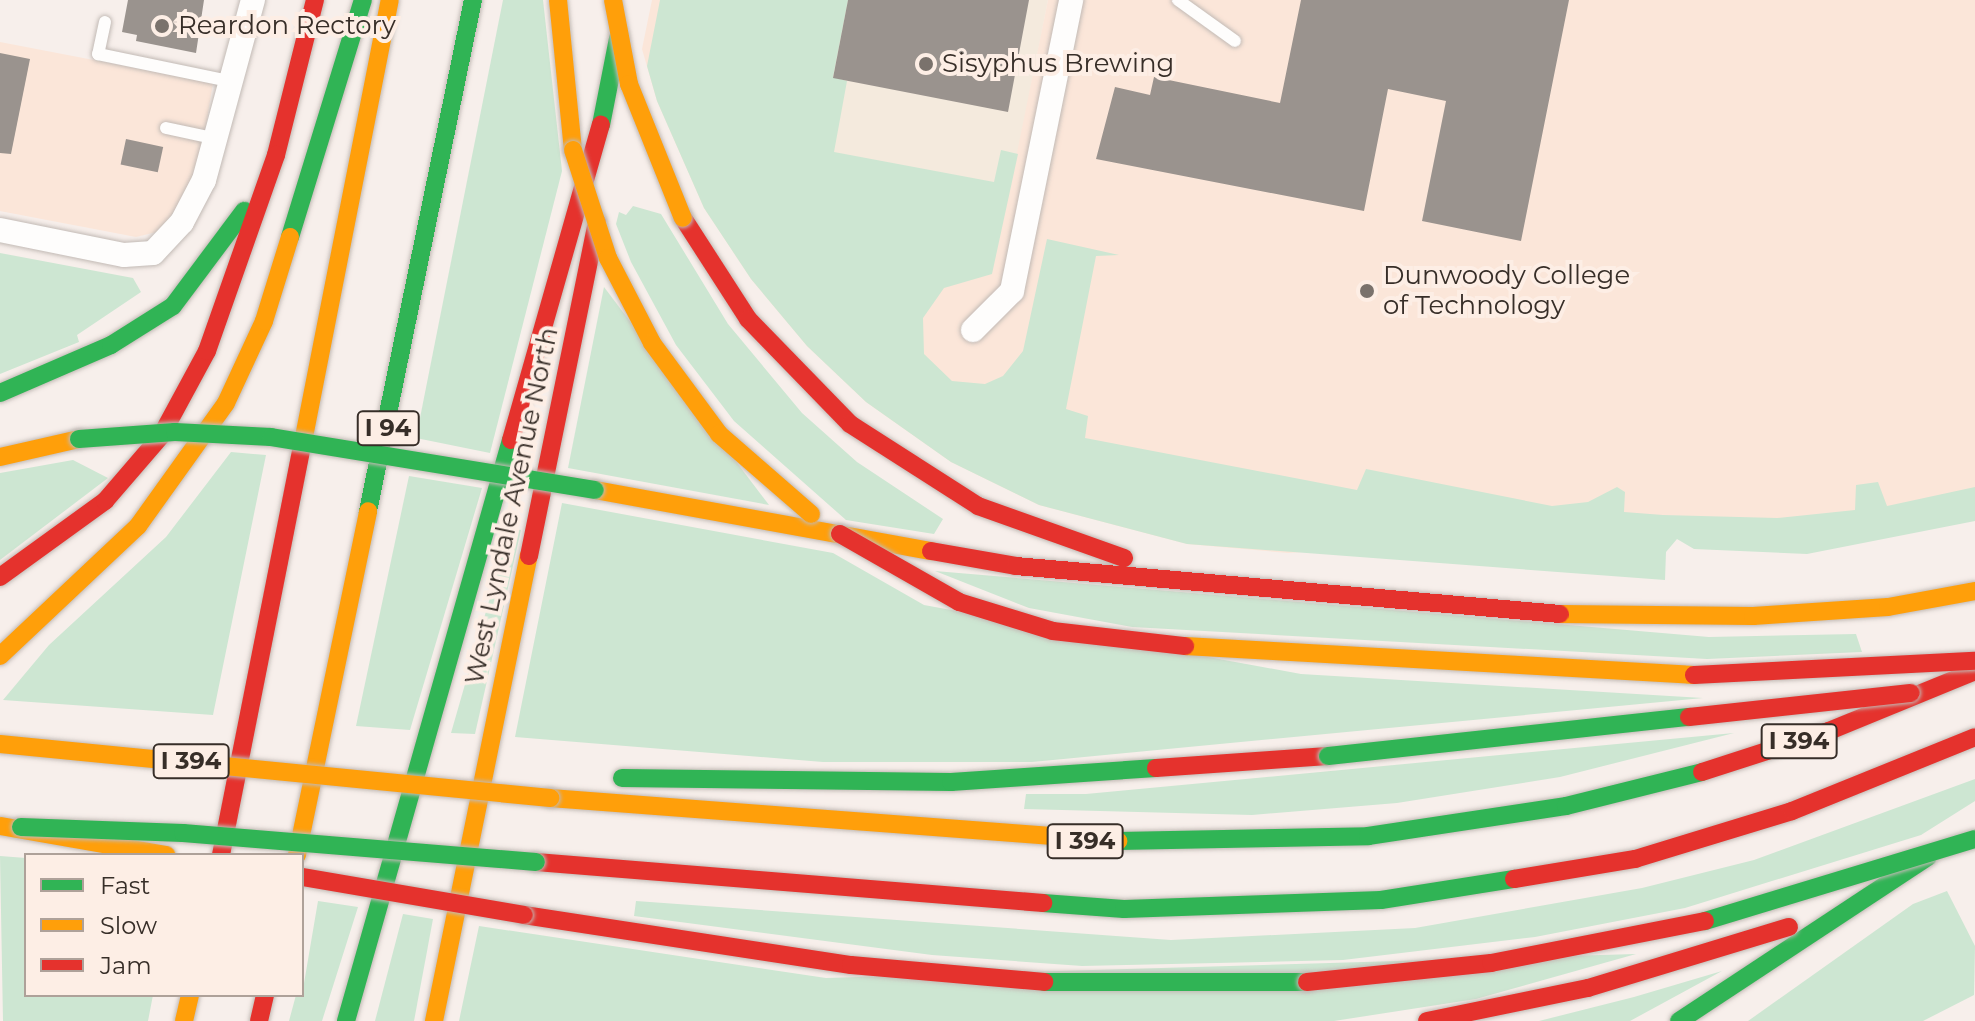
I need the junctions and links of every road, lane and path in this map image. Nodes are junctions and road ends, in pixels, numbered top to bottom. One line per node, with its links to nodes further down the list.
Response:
1 (253, 0): 13 (street)
2 (315, 0): 17 (main road)
3 (363, 0): 25 (main road)
4 (390, 0): 39 (main road)
5 (473, 0): 40 (main road, I 94)
6 (558, 0): 26 (main road, bridge)
7 (613, 0): 24 (main road, bridge)
8 (626, 0): 14 (main road, West Lyndale Avenue North)
9 (1071, 0): 19 (street)
10 (1178, 0): 12 (lane)
11 (105, 22): 13 (lane)
12 (1235, 41)
13 (233, 82): 16 (street)
14 (601, 125): 47 (main road); 48 (main road, West Lyndale Avenue North)
15 (166, 128): 16 (lane)
16 (217, 139): 18 (street)
17 (276, 155): 20 (main road); 22 (main road)
18 (0, 230)
19 (973, 330)
20 (0, 393)
21 (0, 457): 24 (main road, bridge)
22 (0, 577)
23 (1975, 591): 24 (main road)
24 (1730, 616)
25 (0, 656)
26 (1975, 661)
27 (1975, 671): 32 (main road, I 394, bridge)
28 (1975, 683): 33 (main road, bridge)
29 (1975, 737): 36 (main road, I 394, bridge)
30 (0, 744): 32 (main road, I 394, bridge)
31 (540, 775): 32 (main road)
32 (382, 777)
33 (597, 777)
34 (1975, 825): 50 (main road, bridge)
35 (0, 826): 36 (main road, I 394)
36 (21, 827): 38 (main road, bridge)
37 (1975, 839): 42 (main road, bridge)
38 (156, 853)
39 (221, 853)
40 (297, 853)
41 (1975, 858): 49 (main road, bridge)
42 (304, 877)
43 (190, 997): 45 (main road)
44 (265, 997): 46 (main road)
45 (184, 1021)
46 (259, 1021)
47 (346, 1021)
48 (434, 1021)
49 (1427, 1021)
50 (1679, 1021)

